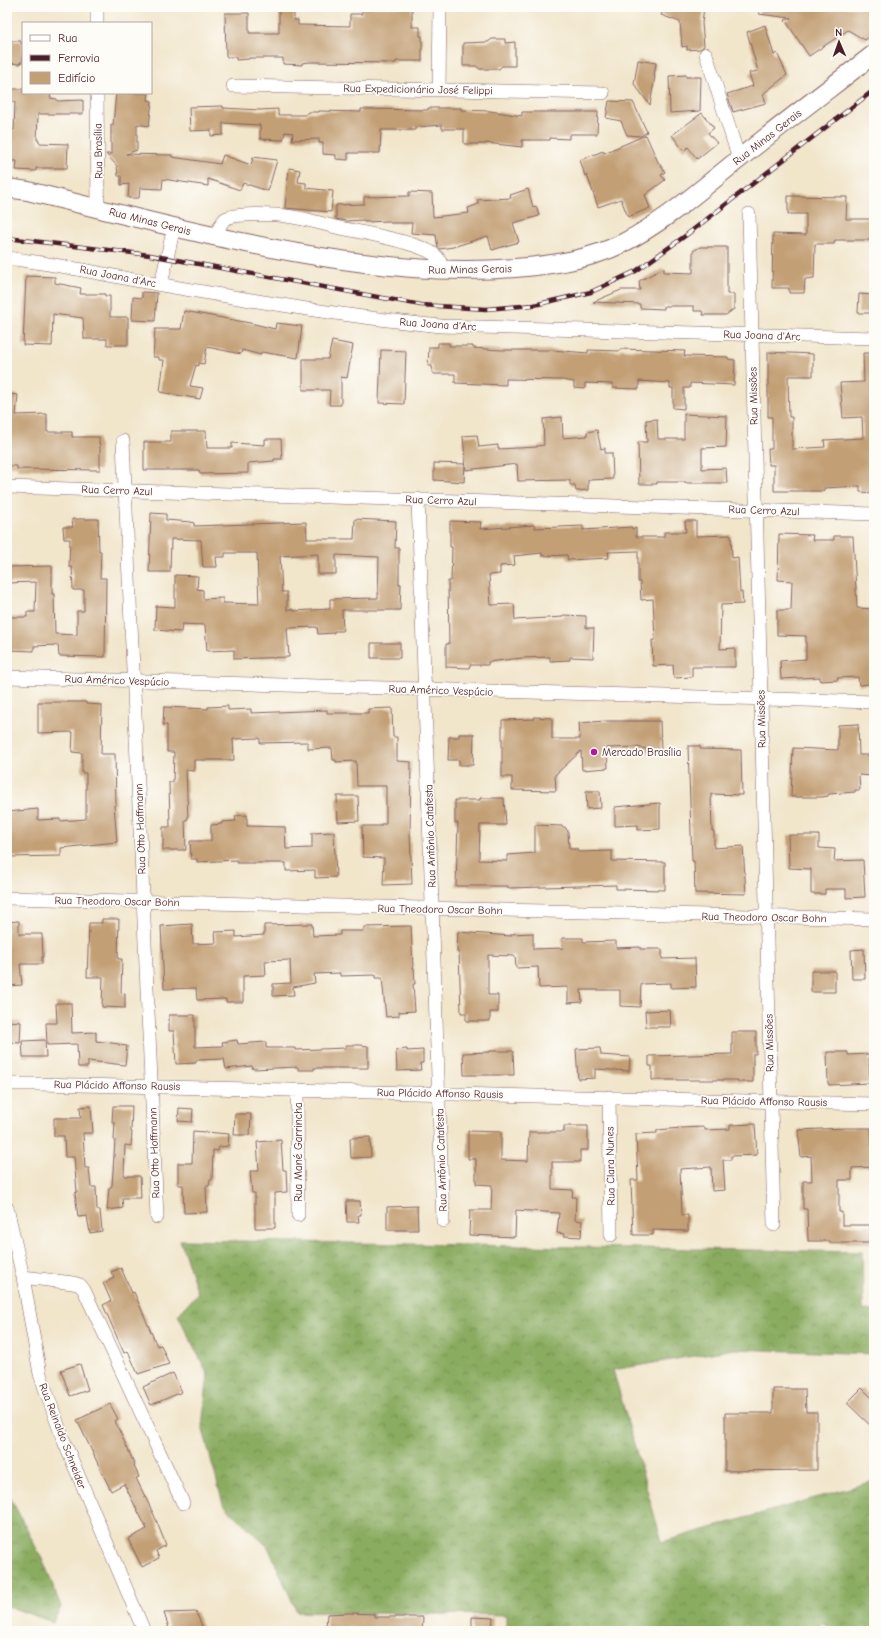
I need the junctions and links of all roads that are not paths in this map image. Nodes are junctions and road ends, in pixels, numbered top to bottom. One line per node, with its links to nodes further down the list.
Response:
1 (97, 7): 3 (street)
2 (440, 7): 7 (street)
3 (97, 22)
4 (706, 54): 10 (street)
5 (874, 54): 10 (main road, Rua Minas Gerais)
6 (233, 86): 7 (street, Rua Expedicionário José Felippi)
7 (439, 90): 8 (street, Rua Expedicionário José Felippi)
8 (603, 93)
9 (97, 94): 12 (street, Rua Brasília)
10 (739, 159): 17 (main road, Rua Minas Gerais)
11 (7, 188): 12 (main road, Rua Minas Gerais)
12 (98, 209): 14 (main road, Rua Minas Gerais)
13 (748, 214): 19 (street, Rua Missões)
14 (174, 227): 15 (main road, Rua Minas Gerais); 18 (street)
15 (216, 237): 17 (main road, Rua Minas Gerais); 17 (street)
16 (7, 258): 18 (street, Rua Joana d'Arc)
17 (442, 270)
18 (161, 284): 19 (street, Rua Joana d'Arc)
19 (752, 335): 20 (street, Rua Joana d'Arc); 25 (street, Rua Missões)
20 (874, 338)
21 (123, 441): 23 (street, Rua Otto Hoffmann)
22 (7, 487): 23 (street, Rua Cerro Azul)
23 (125, 490): 24 (street, Rua Cerro Azul); 28 (street, Rua Otto Hoffmann)
24 (418, 499): 25 (street, Rua Cerro Azul); 29 (street, Rua Antônio Catafesta)
25 (756, 510): 26 (street, Rua Cerro Azul); 30 (street, Rua Missões)
26 (874, 514)
27 (7, 677): 28 (street, Rua Américo Vespúcio)
28 (134, 681): 29 (street, Rua Américo Vespúcio); 33 (street, Rua Otto Hoffmann)
29 (425, 689): 30 (street, Rua Américo Vespúcio); 34 (street, Rua Antônio Catafesta)
30 (760, 699): 31 (street, Rua Américo Vespúcio); 35 (street, Rua Missões)
31 (874, 702)
32 (7, 898): 33 (street, Rua Theodoro Oscar Bohn)
33 (143, 902): 34 (street, Rua Theodoro Oscar Bohn); 38 (street, Rua Otto Hoffmann)
34 (432, 909): 35 (street, Rua Theodoro Oscar Bohn); 40 (street, Rua Antônio Catafesta)
35 (766, 917): 36 (street, Rua Theodoro Oscar Bohn); 42 (street, Rua Missões)
36 (874, 919)
37 (7, 1084): 38 (street, Rua Plácido Affonso Rausis)
38 (151, 1086): 39 (street, Rua Plácido Affonso Rausis); 46 (street, Rua Otto Hoffmann)
39 (297, 1090): 40 (street, Rua Plácido Affonso Rausis); 45 (street, Rua Mané Garrincha)
40 (438, 1093): 41 (street, Rua Plácido Affonso Rausis); 47 (street, Rua Antônio Catafesta)
41 (609, 1097): 42 (street, Rua Plácido Affonso Rausis); 49 (street, Rua Clara Nunes)
42 (770, 1101): 43 (street, Rua Plácido Affonso Rausis); 48 (street, Rua Missões)
43 (874, 1104)
44 (7, 1208): 50 (street, Rua Reinaldo Schneider)
45 (298, 1215)
46 (157, 1217)
47 (443, 1221)
48 (774, 1225)
49 (612, 1235)
50 (23, 1277): 51 (street); 52 (street, Rua Reinaldo Schneider)
51 (183, 1503)
52 (144, 1631)

